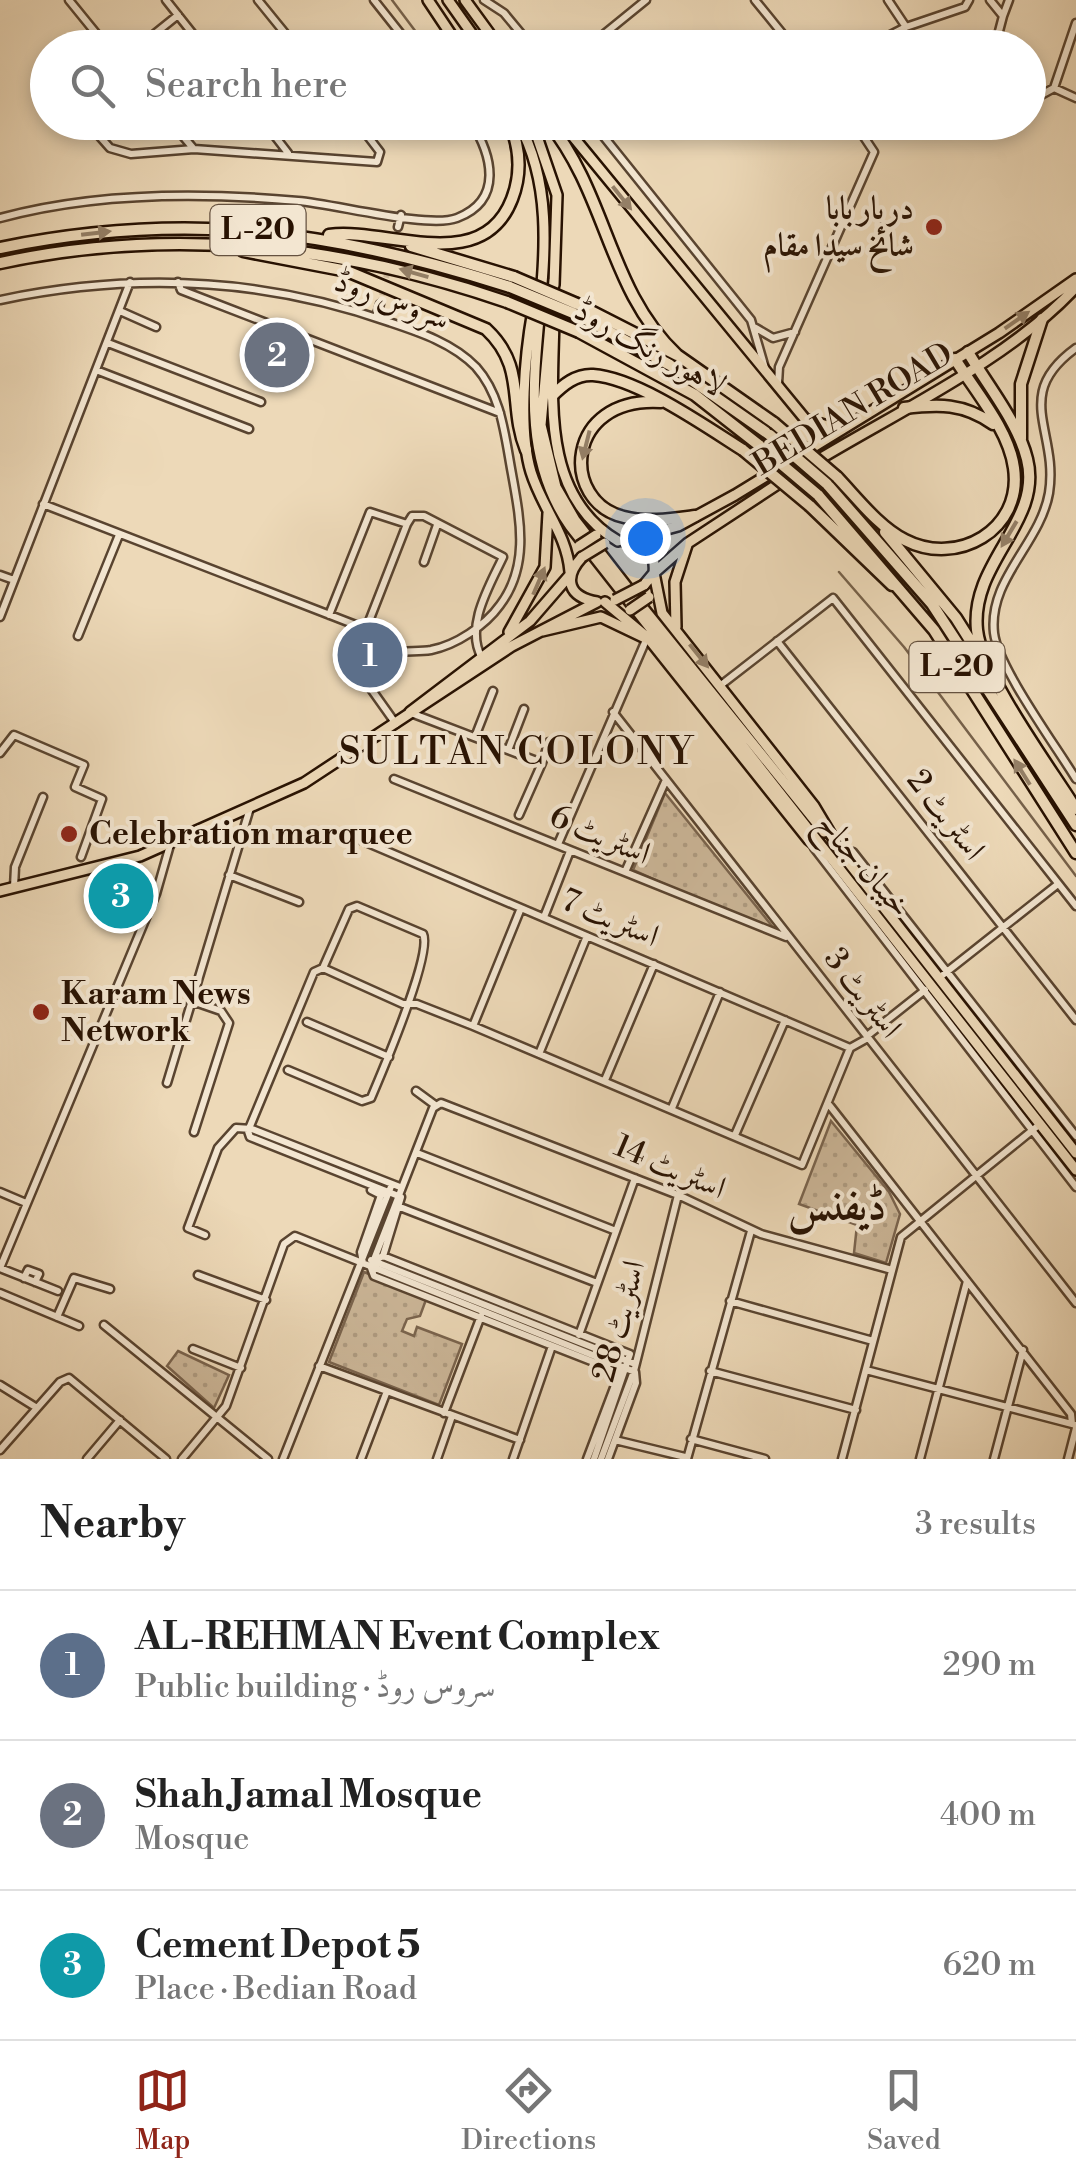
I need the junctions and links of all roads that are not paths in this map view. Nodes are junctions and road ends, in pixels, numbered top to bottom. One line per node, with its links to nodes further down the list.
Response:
1 (69, 0): 19 (street)
2 (166, 0): 15 (street)
3 (258, 0): 22 (street)
4 (374, 0): 23 (street)
5 (428, 0): 24 (main road)
6 (448, 0): 25 (main road)
7 (465, 0): 26 (main road)
8 (484, 0): 27 (street)
9 (646, 0): 28 (street)
10 (755, 0): 29 (street)
11 (888, 0): 18 (street)
12 (969, 0): 18 (street)
13 (990, 0): 16 (street)
14 (1009, 0): 16 (street)
15 (178, 15): 20 (street); 21 (street)
16 (1003, 16): 31 (street)
17 (1076, 24): 32 (street)
18 (906, 27): 30 (street)
19 (93, 30)
20 (159, 30)
21 (190, 30)
22 (282, 30)
23 (398, 30)
24 (448, 30)
25 (469, 30)
26 (487, 30)
27 (518, 30)
28 (609, 30)
29 (779, 30)
30 (900, 30)
31 (1000, 30)
32 (1054, 88): 33 (street); 34 (street)
33 (1046, 92)
34 (1076, 98)
35 (100, 140): 47 (street)
36 (187, 140): 47 (street)
37 (279, 140): 48 (street)
38 (371, 140): 48 (street)
39 (482, 140): 49 (street)
40 (512, 140): 53 (highway)
41 (526, 140): 57 (main road)
42 (538, 140): 58 (main road)
43 (559, 140): 75 (highway)
44 (576, 140): 79 (main road, one-way to 79)
45 (606, 140): 70 (street)
46 (866, 140): 71 (street)
47 (194, 148): 48 (street)
48 (289, 153)
49 (401, 215): 50 (street); 51 (street)
50 (0, 218)
51 (398, 227)
52 (318, 236): 53 (highway); 55 (highway, لاہور رنگ روڈ / L-20, one-way to 52); 61 (highway, لاہور رنگ روڈ / L-20)
53 (396, 240): 61 (highway)
54 (214, 244): 56 (highway, لاہور رنگ روڈ / L-20); 92 (highway); 113 (highway, لاہور رنگ روڈ / L-20, one-way to 54, bridge)
55 (0, 248)
56 (0, 263)
57 (540, 273): 92 (main road); 155 (main road)
58 (554, 280): 82 (main road); 156 (main road)
59 (130, 282): 60 (street, سروس روڈ); 63 (street, سروس روڈ); 66 (street)
60 (178, 282): 67 (street, سروس روڈ); 86 (street)
61 (512, 282): 65 (highway, لاہور رنگ روڈ / L-20, bridge)
62 (1072, 291): 68 (main road, BEDIAN ROAD); 74 (main road, BEDIAN ROAD, one-way to 62)
63 (0, 300)
64 (380, 304): 67 (street)
65 (579, 310): 75 (highway); 89 (highway, لاہور رنگ روڈ / L-20)
66 (120, 311): 69 (street); 72 (street)
67 (376, 317): 86 (street, سروس روڈ)
68 (1042, 319): 77 (main road, BEDIAN ROAD); 91 (highway)
69 (156, 328)
70 (755, 328): 71 (street); 79 (street)
71 (795, 332): 81 (street)
72 (108, 342): 78 (street); 83 (street)
73 (1076, 348): 141 (street)
74 (968, 352): 76 (main road, BEDIAN ROAD); 77 (highway)
75 (677, 355): 89 (highway)
76 (955, 359): 80 (highway); 90 (main road, BEDIAN ROAD)
77 (975, 364): 80 (main road, BEDIAN ROAD); 91 (highway)
78 (96, 370): 88 (street); 95 (street)
79 (766, 372): 81 (main road)
80 (963, 372): 85 (main road, BEDIAN ROAD); 87 (highway)
81 (778, 386): 90 (main road)
82 (552, 396): 84 (highway); 94 (main road)
83 (260, 402)
84 (661, 402): 98 (highway, one-way to 98); 113 (highway, bridge)
85 (904, 408): 87 (highway); 104 (main road, BEDIAN ROAD)
86 (500, 413): 119 (street, سروس روڈ)
87 (998, 428): 96 (highway)
88 (250, 429)
89 (772, 429): 93 (highway, لاہور رنگ روڈ / L-20, bridge)
90 (840, 430): 98 (main road, BEDIAN ROAD)
91 (1021, 441): 128 (highway, one-way to 128)
92 (526, 450): 97 (main road)
93 (832, 481): 96 (highway); 147 (highway, لاہور رنگ روڈ / L-20)
94 (574, 495): 103 (main road); 105 (main road, bridge)
95 (43, 504): 102 (street); 110 (street)
96 (866, 507): 128 (highway)
97 (550, 516): 105 (main road); 108 (main road); 125 (main road, one-way to 97)
98 (695, 516): 101 (main road, BEDIAN ROAD)
99 (407, 524): 100 (street); 115 (street); 120 (street)
100 (437, 525): 106 (street); 119 (street)
101 (666, 530): 103 (main road, BEDIAN ROAD); 104 (main road)
102 (118, 534): 115 (street); 122 (street)
103 (621, 541): 105 (main road, bridge); 107 (main road)
104 (685, 546): 107 (main road, BEDIAN ROAD); 118 (main road)
105 (580, 552): 108 (main road)
106 (424, 562)
107 (654, 572): 112 (main road, bridge); 114 (main road)
108 (569, 574): 111 (main road); 112 (main road)
109 (0, 575): 110 (street)
110 (14, 580): 116 (street)
111 (549, 602): 117 (main road); 125 (main road)
112 (606, 602): 117 (main road); 123 (main road, خیبان جناح)
113 (912, 602): 153 (highway, لاہور رنگ روڈ / L-20, one-way to 113)
114 (658, 606): 118 (main road, خیبان جناح); 123 (main road, خیبان جناح, bridge)
115 (330, 615): 120 (street)
116 (0, 616)
117 (558, 620): 121 (main road)
118 (676, 627): 129 (main road, خیبان جناح, one-way to 129)
119 (477, 628): 126 (street, سروس روڈ); 127 (street)
120 (366, 630): 126 (street)
121 (540, 630): 123 (main road); 127 (main road)
122 (78, 636)
123 (646, 637): 133 (street); 149 (main road, خیبان جناح)
124 (777, 641): 129 (street); 159 (street); 166 (street, اسٹریٹ 2)
125 (502, 642): 127 (main road)
126 (400, 652): 134 (street)
127 (483, 660): 132 (main road)
128 (990, 668): 145 (highway)
129 (721, 685): 156 (main road, خیبان جناح)
130 (493, 692): 135 (street)
131 (524, 708): 137 (street)
132 (410, 712): 134 (main road); 135 (street)
133 (614, 712): 142 (street, اسٹریٹ 3); 151 (street)
134 (396, 724): 144 (main road)
135 (475, 738): 137 (street)
136 (549, 742): 139 (street)
137 (509, 748): 139 (street)
138 (0, 753): 154 (street)
139 (542, 762): 146 (street)
140 (394, 779): 151 (street, اسٹریٹ 6)
141 (1076, 779)
142 (665, 782): 157 (street); 168 (street, اسٹریٹ 3)
143 (43, 797): 160 (street)
144 (250, 807): 150 (main road); 158 (street)
145 (1076, 809)
146 (520, 816)
147 (1076, 826)
148 (349, 835): 164 (street, اسٹریٹ 7)
149 (808, 839): 155 (main road, خیبان جناح); 171 (street)
150 (170, 844): 160 (main road); 205 (street)
151 (558, 844): 152 (street, اسٹریٹ 6)
152 (570, 851): 157 (street, اسٹریٹ 6); 165 (street)
153 (1076, 853)
154 (81, 857)
155 (831, 858): 171 (main road, خیبان جناح)
156 (845, 858): 171 (main road, خیبان جناح)
157 (625, 872): 168 (street, اسٹریٹ 6)
158 (229, 875): 162 (street); 173 (street)
159 (1058, 884): 163 (street); 166 (street)
160 (14, 887): 161 (main road)
161 (0, 891)
162 (299, 902)
163 (1076, 906)
164 (521, 908): 165 (street, اسٹریٹ 7); 178 (street)
165 (544, 916): 167 (street, اسٹریٹ 7)
166 (1003, 928): 171 (street); 176 (street, اسٹریٹ 2)
167 (587, 936): 169 (street, اسٹریٹ 7); 181 (street)
168 (786, 937): 179 (street, اسٹریٹ 3)
169 (654, 964): 172 (street, اسٹریٹ 7); 184 (street)
170 (323, 968): 174 (street); 174 (street); 191 (street)
171 (935, 981): 179 (street); 190 (main road, خیبان جناح); 194 (street); 195 (main road, خیبان جناح)
172 (720, 992): 175 (street, اسٹریٹ 7); 189 (street)
173 (192, 1001): 185 (street); 192 (street)
174 (409, 1003): 178 (street); 182 (street)
175 (785, 1020): 180 (street, اسٹریٹ 7); 193 (street)
176 (1076, 1020)
177 (307, 1022): 182 (street)
178 (473, 1026): 181 (street)
179 (867, 1037): 180 (street); 198 (street, اسٹریٹ 3)
180 (850, 1048): 188 (street)
181 (539, 1054): 184 (street)
182 (389, 1057): 183 (street)
183 (288, 1070)
184 (605, 1080): 189 (street)
185 (167, 1083)
186 (416, 1091): 187 (street, اسٹریٹ 14)
187 (434, 1106): 196 (street); 199 (street, اسٹریٹ 14)
188 (830, 1106): 193 (street); 207 (street)
189 (672, 1108): 193 (street)
190 (1036, 1127): 197 (main road, خیبان جناح); 198 (street); 200 (street)
191 (248, 1131): 202 (street); 210 (street)
192 (194, 1132)
193 (735, 1135)
194 (1076, 1136)
195 (1076, 1152)
196 (417, 1153): 202 (street); 208 (street)
197 (1076, 1170)
198 (975, 1175): 207 (street); 222 (street, اسٹریٹ 3)
199 (635, 1178): 204 (street, اسٹریٹ 14); 208 (street)
200 (1076, 1187)
201 (371, 1190): 202 (street)
202 (392, 1191): 206 (street); 212 (street); 212 (street)
203 (0, 1192): 205 (street)
204 (678, 1195): 209 (street, اسٹریٹ 14); 232 (street, اسٹریٹ 28)
205 (26, 1203): 218 (street)
206 (400, 1207): 211 (street); 216 (street)
207 (918, 1218): 213 (street); 215 (street)
208 (616, 1231): 216 (street)
209 (751, 1231): 213 (street, اسٹریٹ 14); 221 (street)
210 (205, 1235)
211 (382, 1256): 212 (street); 227 (street)
212 (368, 1262): 220 (street); 223 (street); 232 (street); 233 (street)
213 (892, 1270): 228 (street)
214 (198, 1276): 220 (street)
215 (967, 1282): 231 (street); 238 (street)
216 (597, 1283): 227 (street)
217 (110, 1290): 224 (street)
218 (58, 1291)
219 (0, 1293): 224 (street)
220 (266, 1300): 234 (street)
221 (730, 1301): 228 (street); 236 (street)
222 (1076, 1303)
223 (481, 1315): 229 (street); 243 (street)
224 (57, 1317): 226 (street)
225 (104, 1324): 244 (street)
226 (80, 1326)
227 (578, 1335): 232 (street)
228 (873, 1342): 235 (street)
229 (553, 1344): 232 (street); 249 (street)
230 (194, 1349): 234 (street)
231 (1023, 1350): 240 (street); 246 (street)
232 (630, 1364): 247 (street, اسٹریٹ 28); 260 (street, اسٹریٹ 28)
233 (319, 1366): 239 (street); 256 (street)
234 (242, 1368): 244 (street)
235 (866, 1370): 238 (street); 242 (street)
236 (710, 1371): 242 (street); 248 (street)
237 (0, 1385): 241 (street)
238 (939, 1389): 240 (street); 264 (street)
239 (387, 1391): 243 (street); 257 (street)
240 (1007, 1407): 246 (street); 265 (street)
241 (38, 1408): 245 (street); 250 (street)
242 (856, 1410): 263 (street)
243 (448, 1414): 249 (street); 258 (street)
244 (217, 1418): 254 (street); 255 (street)
245 (120, 1420): 252 (street); 253 (street)
246 (1075, 1425): 266 (street)
247 (612, 1439): 251 (street); 261 (street, اسٹریٹ 28)
248 (691, 1439): 251 (street); 262 (street)
249 (520, 1440): 259 (street)
250 (0, 1450)
251 (686, 1458)
252 (87, 1459)
253 (166, 1459)
254 (182, 1459)
255 (268, 1459)
256 (284, 1459)
257 (362, 1459)
258 (436, 1459)
259 (512, 1459)
260 (590, 1459)
261 (605, 1459)
262 (765, 1459)
263 (842, 1459)
264 (920, 1459)
265 (994, 1459)
266 (1068, 1459)

